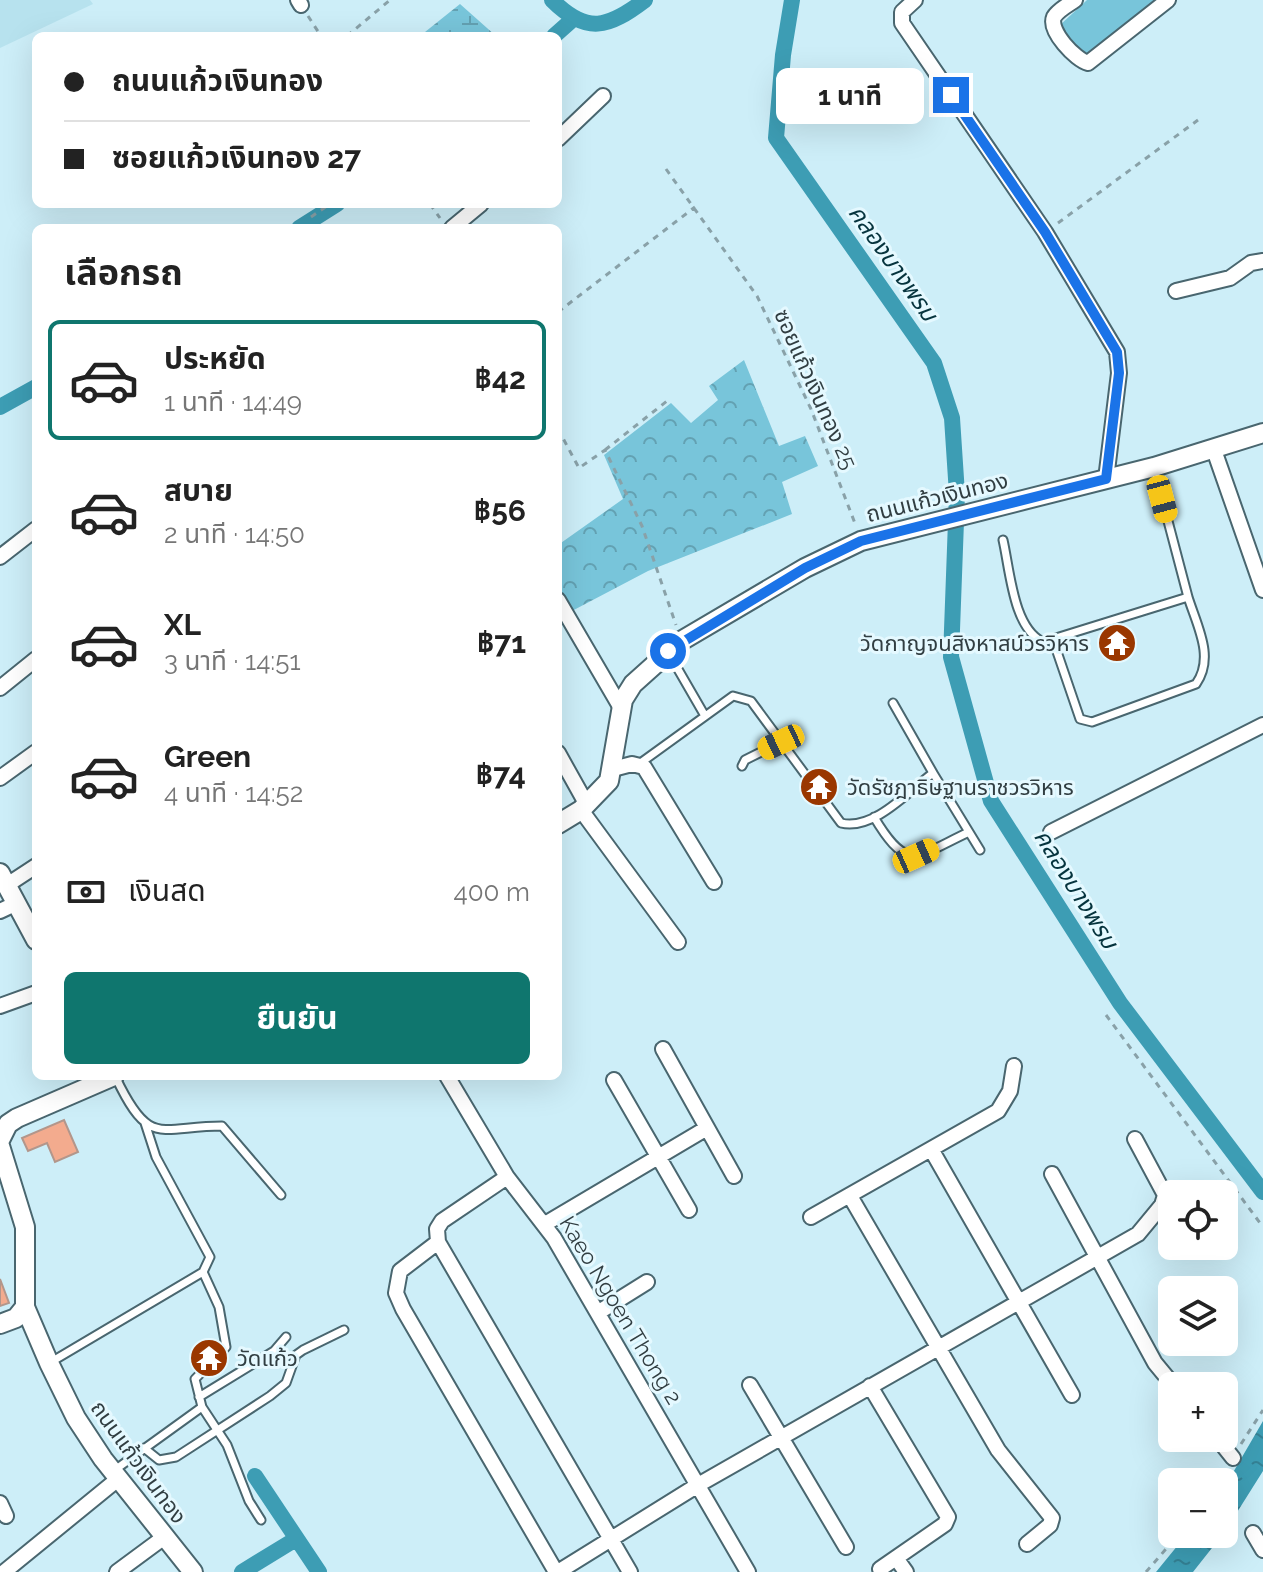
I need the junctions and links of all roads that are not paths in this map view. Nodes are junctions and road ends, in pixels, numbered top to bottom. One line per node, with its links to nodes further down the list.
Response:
1 (915, 0): 13 (street)
2 (1075, 0): 3 (street)
3 (1168, 0)
4 (603, 96): 5 (street)
5 (562, 135)
6 (476, 208): 7 (street)
7 (455, 224)
8 (1263, 261): 9 (street)
9 (1176, 291)
10 (1263, 433): 11 (street, ถนนแก้วเงินทอง)
11 (1214, 450): 12 (street, ถนนแก้วเงินทอง); 17 (street)
12 (1154, 467): 13 (street, ถนนแก้วเงินทอง); 18 (lane)
13 (1106, 479): 21 (street, ถนนแก้วเงินทอง)
14 (32, 532): 16 (street)
15 (1003, 540): 20 (lane)
16 (0, 557)
17 (1263, 590)
18 (1188, 597): 20 (lane); 20 (lane)
19 (562, 607): 25 (street)
20 (1053, 640)
21 (674, 646): 25 (street, ถนนแก้วเงินทอง); 26 (lane)
22 (32, 662): 23 (street)
23 (0, 688)
24 (893, 703): 34 (lane)
25 (621, 708): 33 (street, ถนนแก้วเงินทอง)
26 (705, 716): 28 (lane); 31 (lane)
27 (1263, 725): 40 (street)
28 (781, 742): 32 (lane); 37 (lane)
29 (32, 755): 35 (street)
30 (562, 762): 36 (street)
31 (639, 764): 33 (street); 44 (street)
32 (742, 766)
33 (613, 769): 36 (street, ถนนแก้วเงินทอง)
34 (933, 773): 37 (lane); 39 (lane)
35 (0, 778)
36 (584, 807): 38 (street, ถนนแก้วเงินทอง); 47 (street)
37 (874, 817): 39 (lane)
38 (562, 821)
39 (969, 832): 41 (lane)
40 (1051, 832)
41 (980, 850)
42 (32, 868): 43 (street)
43 (4, 879): 45 (street)
44 (714, 882)
45 (8, 907): 46 (street)
46 (32, 935)
47 (678, 942)
48 (32, 994): 49 (street)
49 (0, 1006)
50 (663, 1049): 57 (street)
51 (1014, 1066): 60 (street)
52 (102, 1080): 59 (street, ถนนแก้วเงินทอง)
53 (111, 1080): 56 (lane)
54 (449, 1080): 64 (street, Kaeo Ngoen Thong 2)
55 (614, 1080): 61 (street)
56 (145, 1123): 65 (lane); 72 (lane)
57 (707, 1128): 61 (street); 63 (street)
58 (1135, 1139): 71 (street)
59 (0, 1143): 75 (street, ถนนแก้วเงินทอง)
60 (931, 1149): 66 (street); 74 (street)
61 (660, 1156): 67 (street); 69 (street)
62 (1052, 1174): 71 (street)
63 (734, 1176)
64 (507, 1177): 69 (street, Kaeo Ngoen Thong 2); 70 (street)
65 (281, 1195)
66 (850, 1196): 68 (street); 80 (street)
67 (689, 1210)
68 (811, 1217)
69 (545, 1224): 76 (street, Kaeo Ngoen Thong 2)
70 (438, 1242): 97 (street); 107 (street)
71 (1099, 1255): 74 (street); 82 (street)
72 (203, 1272): 81 (lane); 86 (lane)
73 (647, 1282): 76 (street)
74 (1018, 1302): 80 (street); 85 (street)
75 (25, 1307): 77 (street); 81 (street, ถนนแก้วเงินทอง)
76 (599, 1312): 94 (street, Kaeo Ngoen Thong 2)
77 (0, 1324)
78 (344, 1330): 88 (lane)
79 (286, 1337): 86 (lane)
80 (940, 1346): 84 (street); 99 (street)
81 (49, 1363): 93 (street, ถนนแก้วเงินทอง)
82 (1164, 1372)
83 (750, 1385): 89 (street)
84 (870, 1386): 89 (street); 102 (street)
85 (1072, 1395)
86 (199, 1397): 87 (lane)
87 (202, 1407): 88 (lane); 90 (lane)
88 (217, 1428): 90 (lane); 95 (lane)
89 (783, 1436): 94 (street); 100 (street)
90 (144, 1448): 93 (lane)
91 (1228, 1452): 92 (street)
92 (1233, 1458)
93 (115, 1476): 98 (street, ถนนแก้วเงินทอง); 104 (street)
94 (698, 1485): 97 (street); 109 (street, Kaeo Ngoen Thong 2)
95 (261, 1520)
96 (1253, 1533): 101 (street)
97 (609, 1537): 107 (street); 108 (street)
98 (163, 1538): 105 (street); 106 (street, ถนนแก้วเงินทอง)
99 (1027, 1544)
100 (846, 1547)
101 (1263, 1550)
102 (896, 1558): 103 (street); 110 (street)
103 (880, 1569)
104 (4, 1572)
105 (117, 1572)
106 (193, 1572)
107 (557, 1572)
108 (630, 1572)
109 (748, 1572)
110 (906, 1572)

